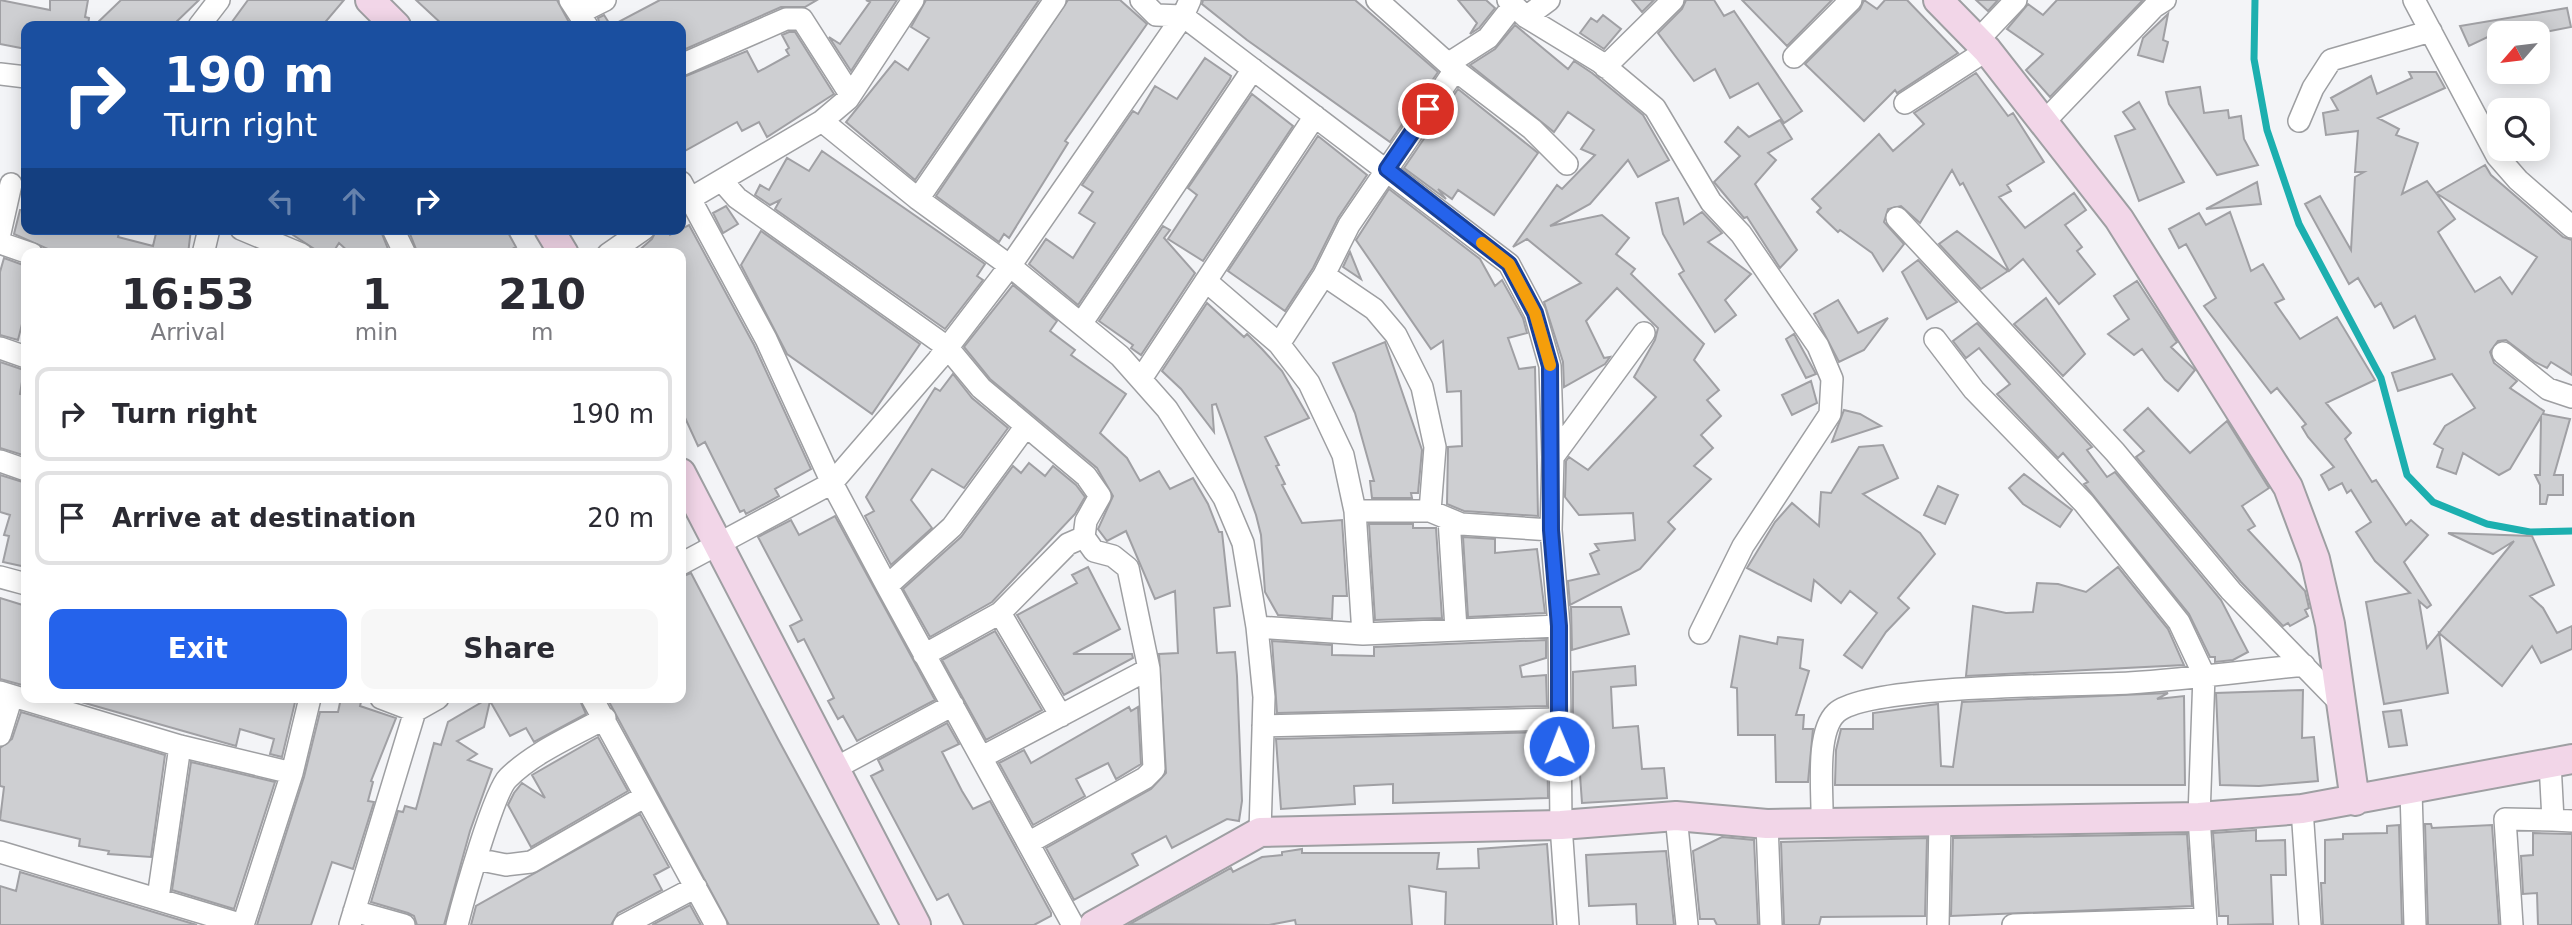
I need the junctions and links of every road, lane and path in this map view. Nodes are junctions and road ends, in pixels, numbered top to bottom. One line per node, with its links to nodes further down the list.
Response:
1 (219, 0): 18 (street)
2 (370, 0): 19 (main road)
3 (605, 0): 17 (street)
4 (913, 0): 29 (street)
5 (1055, 0): 41 (street)
6 (1141, 0): 15 (street)
7 (1377, 0): 24 (street)
8 (1549, 0): 16 (street)
9 (1673, 0): 25 (street)
10 (1851, 0): 22 (street)
11 (1938, 0): 21 (main road)
12 (2016, 0): 21 (street)
13 (2165, 0): 34 (street)
14 (2414, 0): 20 (street)
15 (1187, 8): 26 (street); 51 (street)
16 (1516, 8): 24 (street); 25 (street)
17 (579, 13)
18 (203, 21)
19 (391, 21)
20 (2431, 31): 33 (street); 43 (street)
21 (1983, 45): 30 (street); 34 (main road)
22 (1794, 57)
23 (686, 63): 29 (street)
24 (1452, 67): 35 (street); 36 (street)
25 (1605, 67): 83 (street)
26 (1253, 69): 31 (street); 54 (street)
27 (0, 74): 28 (street)
28 (21, 76)
29 (850, 94): 32 (street)
30 (1905, 103)
31 (1315, 116): 36 (street); 53 (street)
32 (822, 121): 37 (street); 41 (street)
33 (2299, 121)
34 (2043, 123): 95 (main road)
35 (1567, 164)
36 (1387, 169): 52 (street); 65 (street)
37 (722, 181): 39 (street); 58 (street)
38 (12, 184): 44 (street)
39 (686, 194)
40 (686, 199): 68 (street)
41 (918, 199): 51 (street)
42 (1897, 218): 86 (street)
43 (2572, 227)
44 (0, 233)
45 (255, 235): 48 (street)
46 (635, 235): 49 (street)
47 (0, 243): 50 (street)
48 (287, 248)
49 (617, 248)
50 (21, 250)
51 (1010, 266): 54 (street); 58 (street)
52 (1324, 275): 57 (street); 71 (street)
53 (1206, 281): 57 (street); 62 (street)
54 (1081, 324): 62 (street)
55 (1644, 333): 65 (street)
56 (1935, 340): 88 (street)
57 (1279, 344): 70 (street)
58 (947, 347): 64 (street); 68 (street)
59 (0, 348): 61 (street)
60 (2503, 353): 63 (street)
61 (21, 355)
62 (1141, 379): 81 (street)
63 (2572, 397)
64 (1026, 426): 73 (street); 78 (street)
65 (1553, 457): 72 (street)
66 (0, 461): 67 (street)
67 (21, 468)
68 (832, 482): 74 (street); 78 (street)
69 (686, 483): 74 (main road)
70 (1355, 511): 71 (street); 84 (street)
71 (1440, 515): 72 (street); 82 (street)
72 (1551, 530): 80 (street)
73 (1084, 537): 79 (street); 87 (street)
74 (718, 544): 75 (street); 106 (main road)
75 (686, 561)
76 (0, 577): 77 (street)
77 (21, 583)
78 (887, 586): 85 (street)
79 (1000, 613): 85 (street); 98 (street)
80 (1559, 626): 82 (street); 100 (street)
81 (1257, 627): 84 (street); 101 (street)
82 (1456, 629): 84 (street)
83 (1700, 633)
84 (1363, 634)
85 (924, 656): 96 (street)
86 (2304, 665): 88 (street); 95 (street)
87 (1149, 669): 98 (street); 120 (street)
88 (2204, 675): 113 (street); 115 (street)
89 (6, 694): 102 (street)
90 (42, 703): 103 (street)
91 (309, 703): 107 (street)
92 (394, 703): 97 (street)
93 (429, 703): 97 (street)
94 (595, 703): 99 (street)
95 (2341, 704): 110 (main road)
96 (953, 705): 104 (street); 106 (street)
97 (415, 711): 125 (street)
98 (1061, 716): 104 (street)
99 (604, 719): 109 (street); 122 (street)
100 (1558, 719): 101 (street); 118 (street)
101 (1264, 726): 119 (street)
102 (0, 735)
103 (180, 746): 107 (street); 124 (street)
104 (982, 757): 120 (street)
105 (2561, 761): 108 (main road); 114 (street)
106 (832, 770): 132 (main road)
107 (292, 773): 127 (street)
108 (2411, 790): 110 (main road); 141 (street)
109 (644, 797): 122 (street); 123 (street)
110 (2355, 801): 111 (main road)
111 (2302, 809): 113 (main road); 140 (street)
112 (1676, 816): 117 (main road); 118 (main road); 136 (street)
113 (2199, 817): 116 (main road); 126 (street)
114 (2563, 820): 142 (street)
115 (1822, 821): 116 (main road); 117 (main road)
116 (1940, 821): 138 (street)
117 (1767, 824): 137 (street)
118 (1561, 825): 119 (main road); 135 (street)
119 (1260, 832): 134 (main road)
120 (1028, 843): 133 (street)
121 (0, 853): 124 (street)
122 (476, 859): 129 (street)
123 (696, 887): 130 (street); 131 (street)
124 (158, 898): 127 (street)
125 (352, 918): 128 (street)
126 (2206, 922): 139 (street)
127 (243, 925)
128 (404, 925)
129 (457, 925)
130 (624, 925)
131 (716, 925)
132 (915, 925)
133 (1073, 925)
134 (1094, 925)
135 (1568, 925)
136 (1687, 925)
137 (1771, 925)
138 (1938, 925)
139 (2013, 925)
140 (2310, 925)
141 (2415, 925)
142 (2512, 925)

